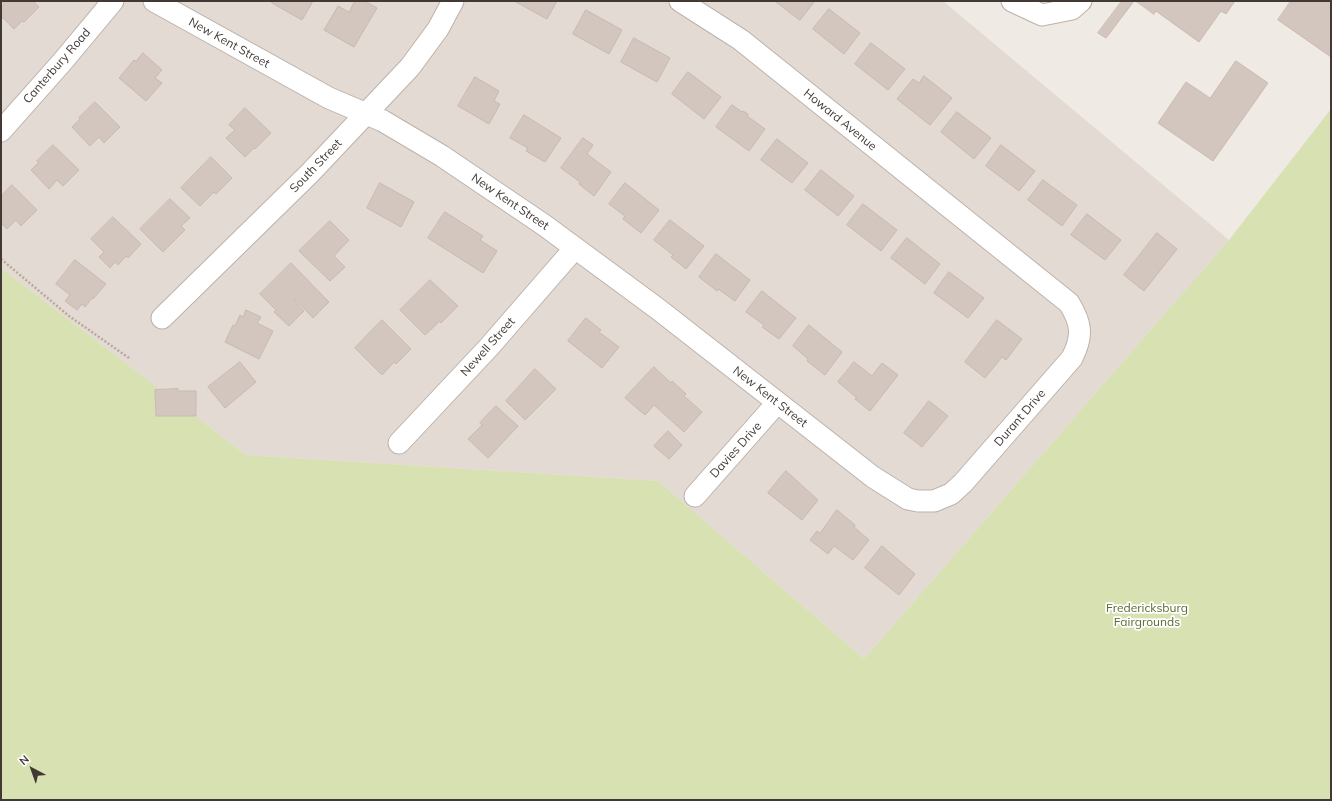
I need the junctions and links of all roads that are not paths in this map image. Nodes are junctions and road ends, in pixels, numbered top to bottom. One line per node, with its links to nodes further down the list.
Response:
1 (113, 1): 8 (street, Canterbury Road)
2 (154, 1): 7 (street, New Kent Street)
3 (453, 1): 7 (street, South Street)
4 (680, 1): 9 (street, Howard Avenue)
5 (1012, 1): 6 (street)
6 (1081, 1)
7 (366, 113): 10 (street, New Kent Street); 11 (street, South Street)
8 (1, 131)
9 (996, 245): 14 (street, Durant Drive)
10 (575, 248): 12 (street, New Kent Street); 13 (street, Newell Street)
11 (162, 318)
12 (777, 403): 14 (street, New Kent Street); 15 (street, Davies Drive)
13 (399, 443)
14 (838, 449)
15 (695, 496)

